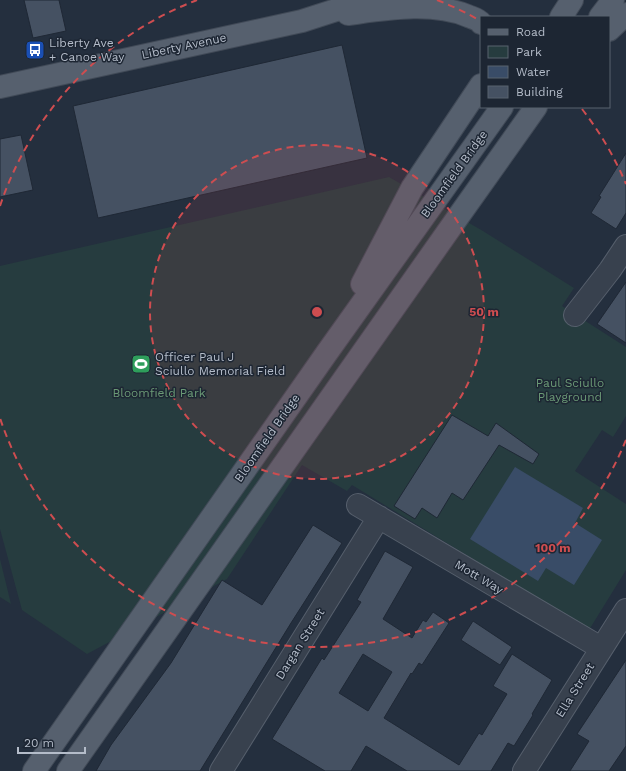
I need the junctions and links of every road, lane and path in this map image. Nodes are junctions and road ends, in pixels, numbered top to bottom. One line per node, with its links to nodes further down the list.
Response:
1 (367, 0): 7 (main road, Liberty Avenue)
2 (572, 0): 5 (main road)
3 (612, 0): 6 (main road)
4 (626, 14): 9 (main road)
5 (562, 16)
6 (601, 16)
7 (302, 21): 8 (main road); 11 (main road, Liberty Avenue)
8 (480, 22)
9 (610, 29)
10 (480, 86): 16 (main road)
11 (0, 87)
12 (501, 108): 16 (main road, Bloomfield Bridge)
13 (535, 108): 22 (main road)
14 (626, 246): 15 (street)
15 (575, 315)
16 (326, 354): 21 (main road, Bloomfield Bridge)
17 (358, 505): 18 (street, Mott Way)
18 (379, 517): 20 (street, Mott Way); 23 (street, Dargan Street)
19 (626, 610): 20 (street, Ella Street)
20 (601, 648): 24 (street, Ella Street)
21 (34, 771)
22 (68, 771)
23 (221, 771)
24 (524, 771)

